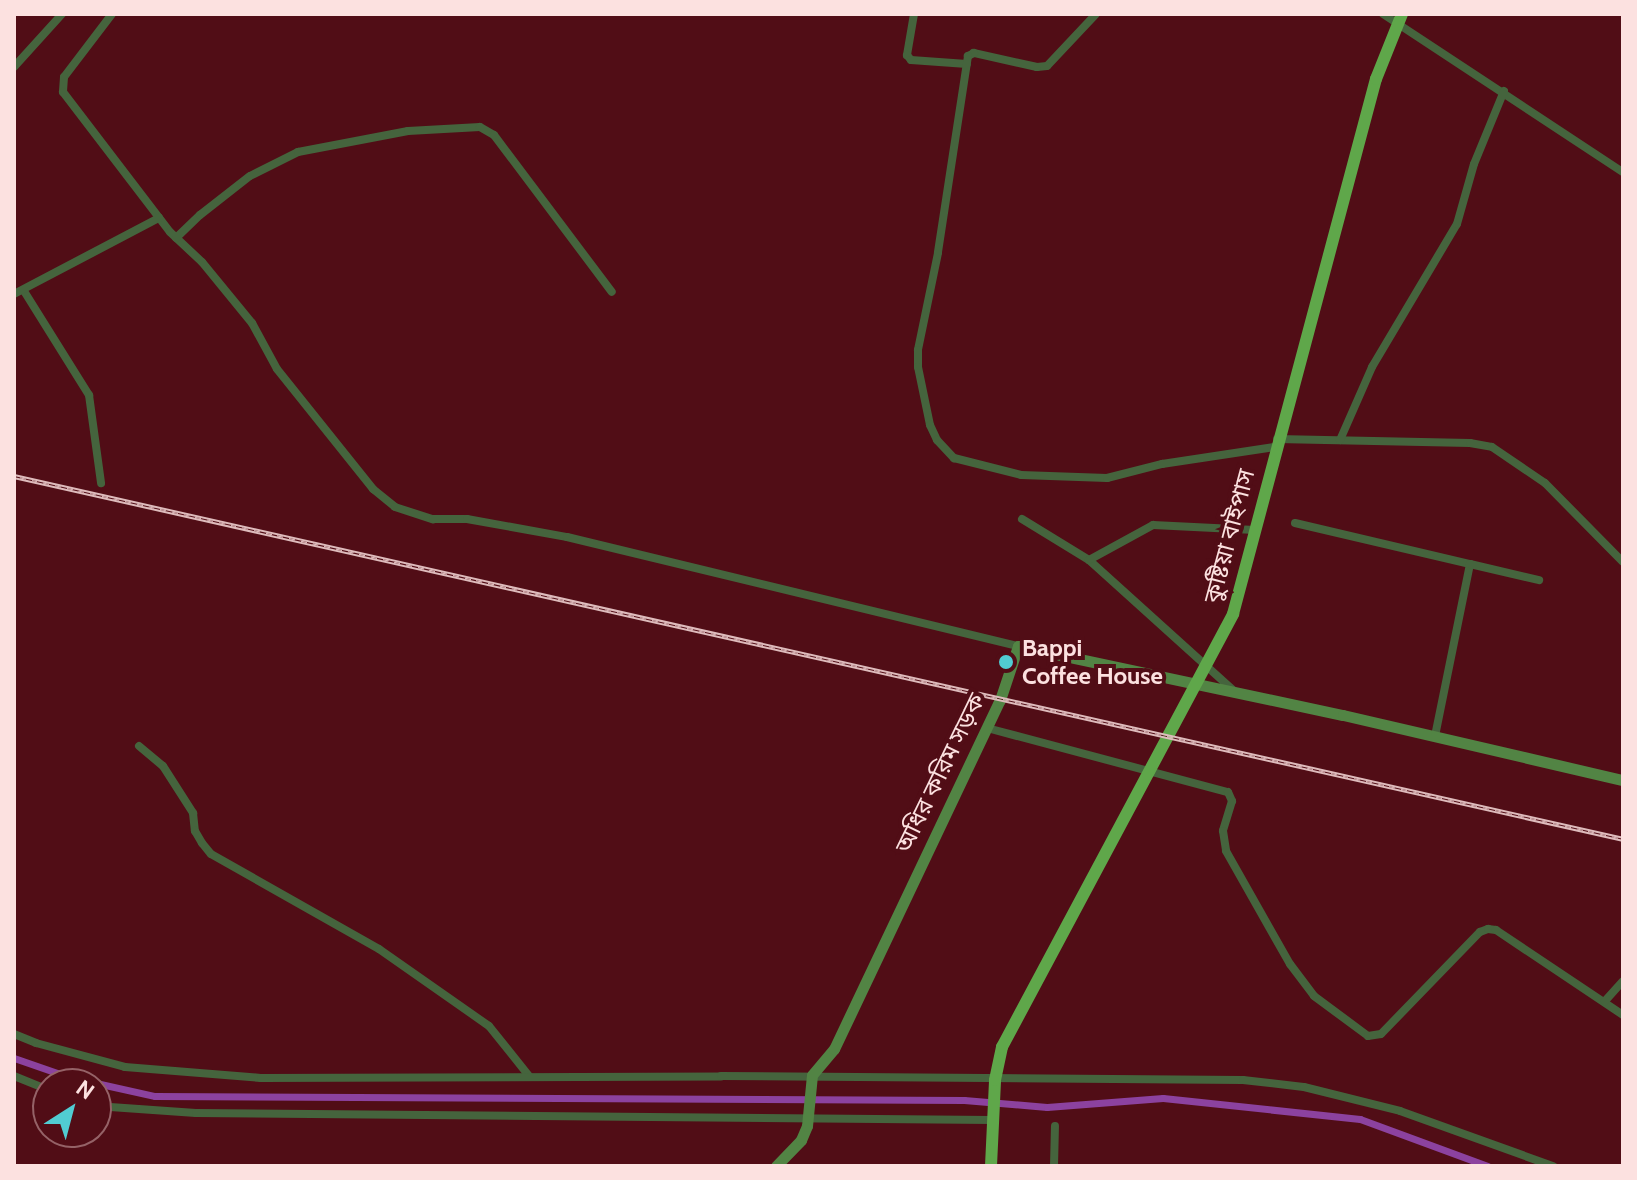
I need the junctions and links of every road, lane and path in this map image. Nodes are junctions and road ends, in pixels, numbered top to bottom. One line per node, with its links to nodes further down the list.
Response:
1 (62, 14): 8 (street)
2 (112, 14): 11 (street)
3 (914, 14): 7 (street)
4 (1096, 14): 7 (street)
5 (1383, 14): 6 (street)
6 (1400, 19): 9 (street); 17 (highway, কুষ্টিয়া বাইপাস)
7 (967, 64): 17 (street)
8 (14, 67)
9 (1504, 91): 10 (street); 16 (street)
10 (1623, 172)
11 (159, 218): 12 (street); 13 (street)
12 (176, 238): 14 (street); 26 (street)
13 (24, 291): 15 (street); 18 (street)
14 (612, 292)
15 (14, 294)
16 (1340, 440): 17 (street); 23 (street)
17 (1276, 443): 21 (highway, কুষ্টিয়া বাইপাস)
18 (101, 483)
19 (1022, 519): 22 (street)
20 (1295, 523): 24 (street)
21 (1255, 530): 22 (street); 37 (highway, কুষ্টিয়া বাইপাস)
22 (1089, 560): 27 (street)
23 (1623, 562)
24 (1470, 564): 25 (street); 29 (street)
25 (1539, 580)
26 (1018, 646): 27 (main road); 28 (main road, অধির করিম সড়ক)
27 (1235, 693): 29 (main road)
28 (987, 728): 33 (street); 38 (main road, অধির করিম সড়ক)
29 (1435, 736): 31 (main road)
30 (139, 746): 36 (street)
31 (1623, 780)
32 (1623, 981): 33 (street)
33 (1605, 1001): 34 (street)
34 (1623, 1015)
35 (14, 1034): 36 (street)
36 (529, 1076): 38 (street)
37 (995, 1079): 38 (street); 41 (highway, কুষ্টিয়া বাইপাস); 46 (street)
38 (810, 1081): 40 (main road)
39 (112, 1107): 40 (street)
40 (808, 1118): 41 (street); 43 (main road)
41 (992, 1118): 44 (highway, কুষ্টিয়া বাইপাস)
42 (1055, 1126): 45 (street)
43 (776, 1166)
44 (991, 1166)
45 (1054, 1166)
46 (1553, 1166)

